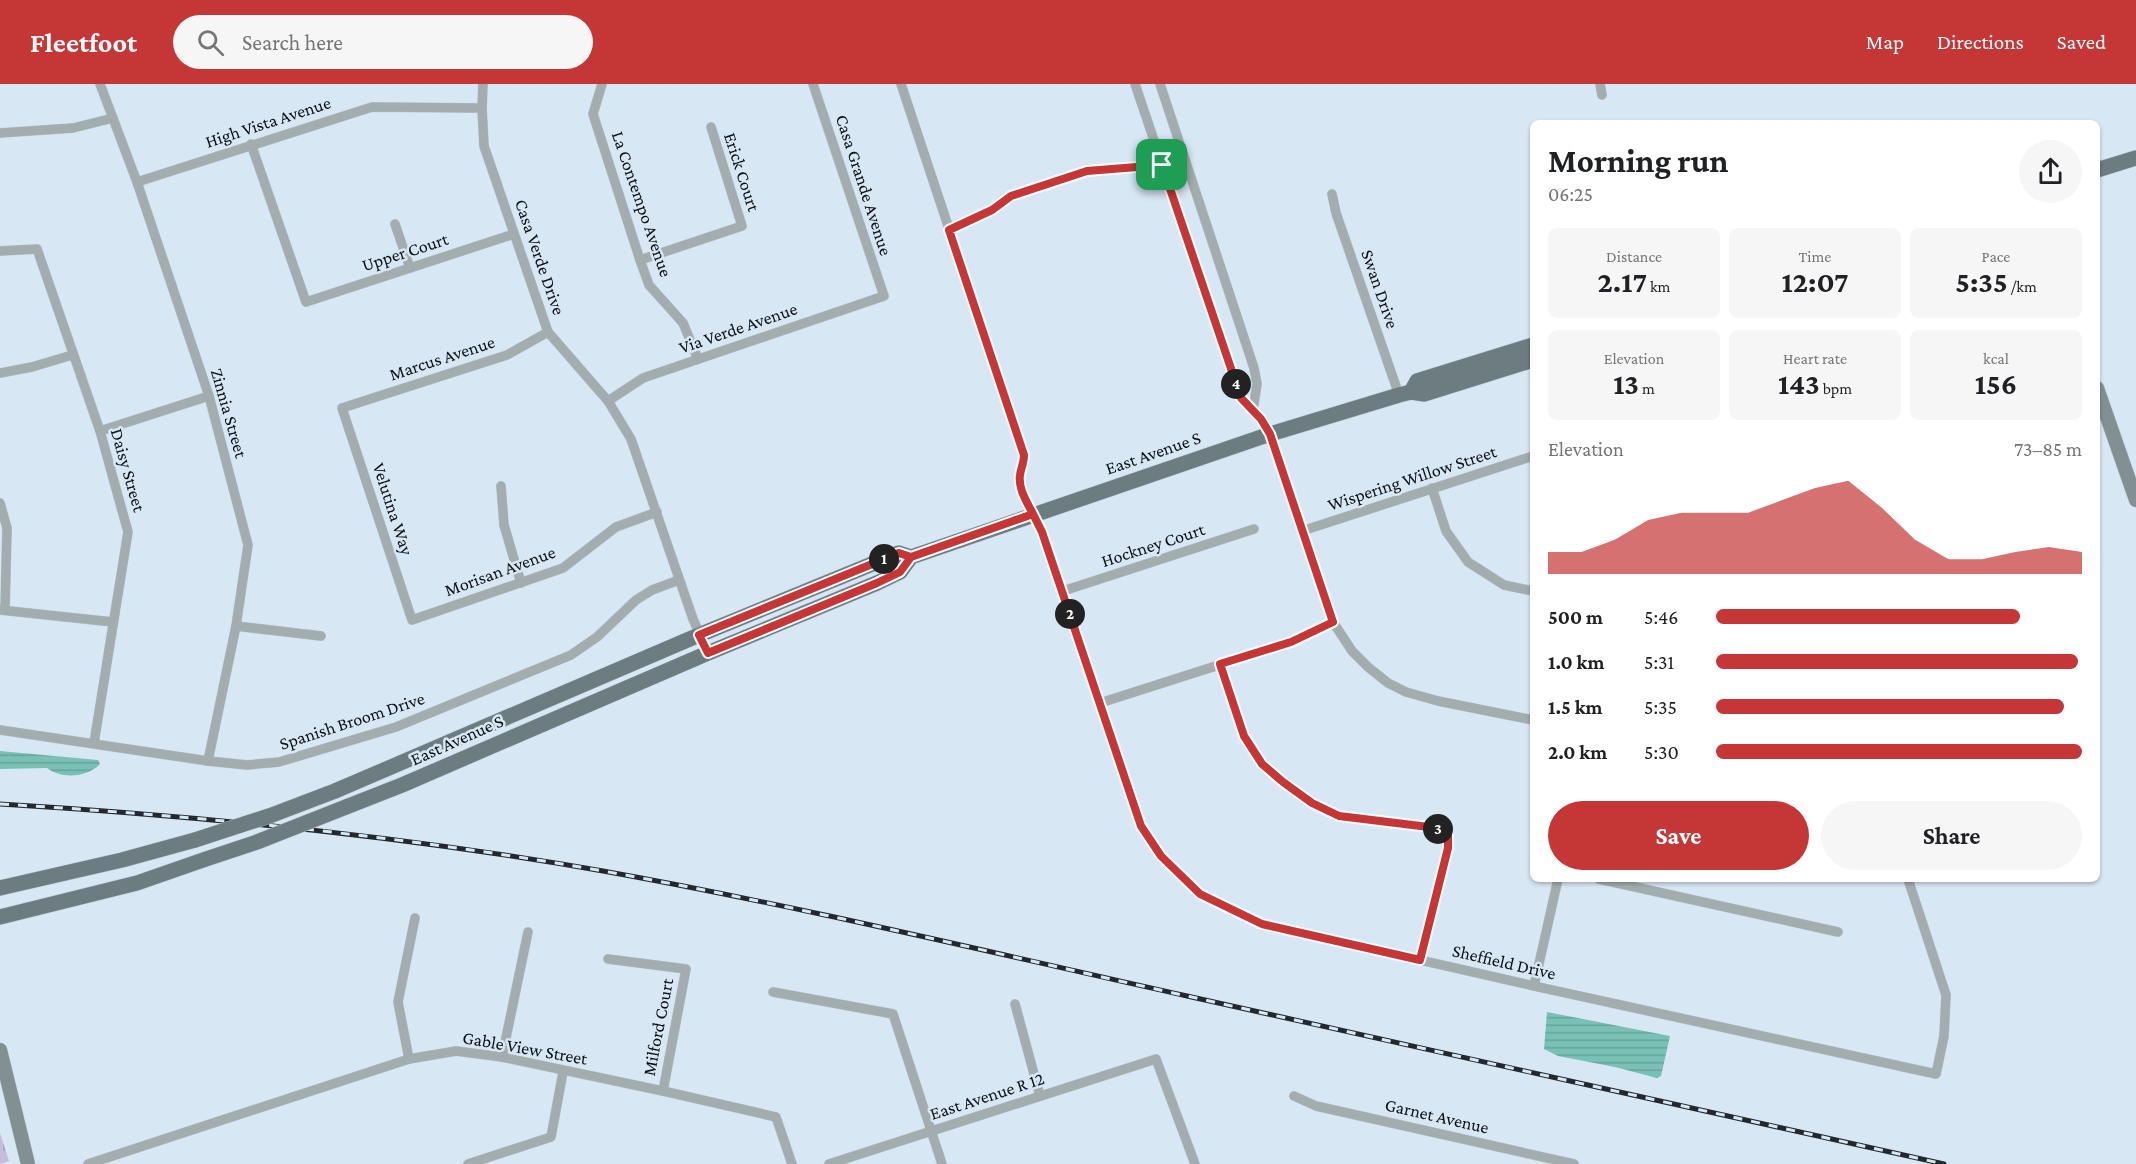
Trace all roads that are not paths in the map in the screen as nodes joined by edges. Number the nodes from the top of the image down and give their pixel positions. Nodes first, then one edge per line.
1 (100, 84) edge
2 (483, 84) edge
3 (602, 84) edge
4 (813, 84) edge
5 (901, 84) edge
6 (1135, 84) edge
7 (1160, 84) edge
8 (1600, 84) edge
9 (1602, 95) dead end
10 (482, 108) junction
11 (113, 118) junction
12 (711, 127) dead end
13 (0, 133) edge
14 (251, 144) junction
15 (2136, 158) edge
16 (1162, 165) junction
17 (2100, 169) edge
18 (137, 182) junction
19 (1332, 194) dead end
20 (395, 224) dead end
21 (949, 230) junction
22 (514, 234) junction
23 (0, 251) edge
24 (640, 260) junction
25 (410, 268) junction
26 (884, 296) joint
27 (548, 332) junction
28 (1530, 346) edge
29 (72, 355) junction
30 (698, 359) junction
31 (1530, 361) edge
32 (0, 373) edge
33 (1405, 394) junction
34 (209, 396) junction
35 (2100, 397) edge
36 (608, 401) junction
37 (342, 408) joint
38 (1253, 410) junction
39 (100, 431) junction
40 (1270, 434) junction
41 (1530, 457) edge
42 (501, 486) dead end
43 (1432, 488) junction
44 (2136, 500) edge
45 (0, 503) edge
46 (657, 512) junction
47 (1033, 514) junction
48 (1254, 529) dead end
49 (1302, 531) junction
50 (911, 557) junction
51 (680, 580) junction
52 (521, 583) junction
53 (1530, 590) edge
54 (1063, 591) junction
55 (2, 610) edge
56 (412, 620) joint
57 (113, 622) junction
58 (1333, 622) junction
59 (236, 626) junction
60 (699, 635) junction
61 (321, 636) dead end
62 (708, 653) junction
63 (1220, 664) junction
64 (1100, 703) junction
65 (1530, 719) edge
66 (0, 730) edge
67 (94, 743) junction
68 (208, 761) junction
69 (1557, 882) edge
70 (1613, 882) edge
71 (1909, 882) edge
72 (0, 888) edge
73 (0, 917) edge
74 (415, 918) dead end
75 (528, 932) dead end
76 (1838, 932) dead end
77 (608, 959) dead end
78 (1420, 960) junction
79 (1534, 986) junction
80 (773, 992) dead end
81 (1015, 1004) dead end
82 (0, 1050) edge
83 (502, 1057) junction
84 (409, 1059) junction
85 (563, 1072) junction
86 (663, 1091) junction
87 (1040, 1096) junction
88 (1294, 1096) dead end
89 (932, 1131) junction
90 (1532, 1160) edge
91 (102, 1162) edge
92 (28, 1164) edge
93 (88, 1164) edge
94 (468, 1164) edge
95 (792, 1164) edge
96 (829, 1164) edge
97 (942, 1164) edge
98 (1195, 1164) edge
99 (1574, 1164) edge

1 - 11 street, Zinnia Street
2 - 10 street, Casa Verde Drive
3 - 24 street, La Contempo Avenue
4 - 26 street, Casa Grande Avenue
5 - 21 street, Sheffield Drive
6 - 16 street
7 - 38 street
8 - 9 street
10 - 14 street, High Vista Avenue
10 - 22 street, Casa Verde Drive
11 - 13 street
11 - 18 street, Zinnia Street
12 - 24 street, Erick Court
14 - 18 street, High Vista Avenue
14 - 25 street, Upper Court
15 - 17 main road
16 - 21 street
16 - 38 street
18 - 34 street, Zinnia Street
19 - 33 street, Swan Drive
20 - 25 street
21 - 47 street, Sheffield Drive
22 - 25 street, Upper Court
22 - 27 street, Casa Verde Drive
23 - 29 street, Daisy Street
24 - 30 street, La Contempo Avenue
26 - 30 street, Via Verde Avenue
27 - 36 street, Casa Verde Drive
27 - 37 street, Marcus Avenue
28 - 33 main road, East Avenue S
29 - 32 street
29 - 39 street, Daisy Street
30 - 36 street, Via Verde Avenue
31 - 33 main road, East Avenue S
33 - 40 main road, East Avenue S
34 - 39 street
34 - 59 street, Zinnia Street
35 - 44 main road
36 - 46 street, Casa Verde Drive
37 - 56 street, Velutina Way
38 - 40 street
39 - 57 street, Daisy Street
40 - 47 main road, East Avenue S
40 - 49 street
41 - 43 street, Wispering Willow Street
42 - 52 street
43 - 49 street, Wispering Willow Street
43 - 53 street
45 - 55 street
46 - 51 street, Casa Verde Drive
46 - 52 street, Morisan Avenue
47 - 50 main road, East Avenue S
47 - 54 street, Sheffield Drive
48 - 54 street, Hockney Court
49 - 58 street
50 - 60 main road, East Avenue S
50 - 62 main road, East Avenue S
51 - 60 street, Casa Verde Drive
51 - 68 street, Spanish Broom Drive
52 - 56 street, Morisan Avenue
54 - 64 street, Sheffield Drive
55 - 57 street
57 - 67 street, Daisy Street
58 - 63 street
58 - 65 street
59 - 61 street
59 - 68 street, Zinnia Street
60 - 62 street, Casa Verde Drive
60 - 72 main road, East Avenue S, bridge
62 - 73 main road, East Avenue S, bridge
63 - 64 street
63 - 78 street
64 - 78 street, Sheffield Drive
66 - 67 street, Spanish Broom Drive
67 - 68 street, Spanish Broom Drive
69 - 79 street
70 - 76 street
71 - 79 street, Sheffield Drive
74 - 84 street
75 - 83 street
77 - 86 street, Milford Court
78 - 79 street, Sheffield Drive
80 - 89 street
81 - 87 street
82 - 92 main road
83 - 84 street, Gable View Street
83 - 85 street, Gable View Street
84 - 91 street, Gable View Street
85 - 86 street, Gable View Street
85 - 94 street
86 - 95 street, Gable View Street
87 - 89 street, East Avenue R 12
87 - 98 street, East Avenue R 12
88 - 90 street, Garnet Avenue
89 - 96 street, East Avenue R 12
89 - 97 street
90 - 99 street, Garnet Avenue
91 - 93 street, Gable View Street

